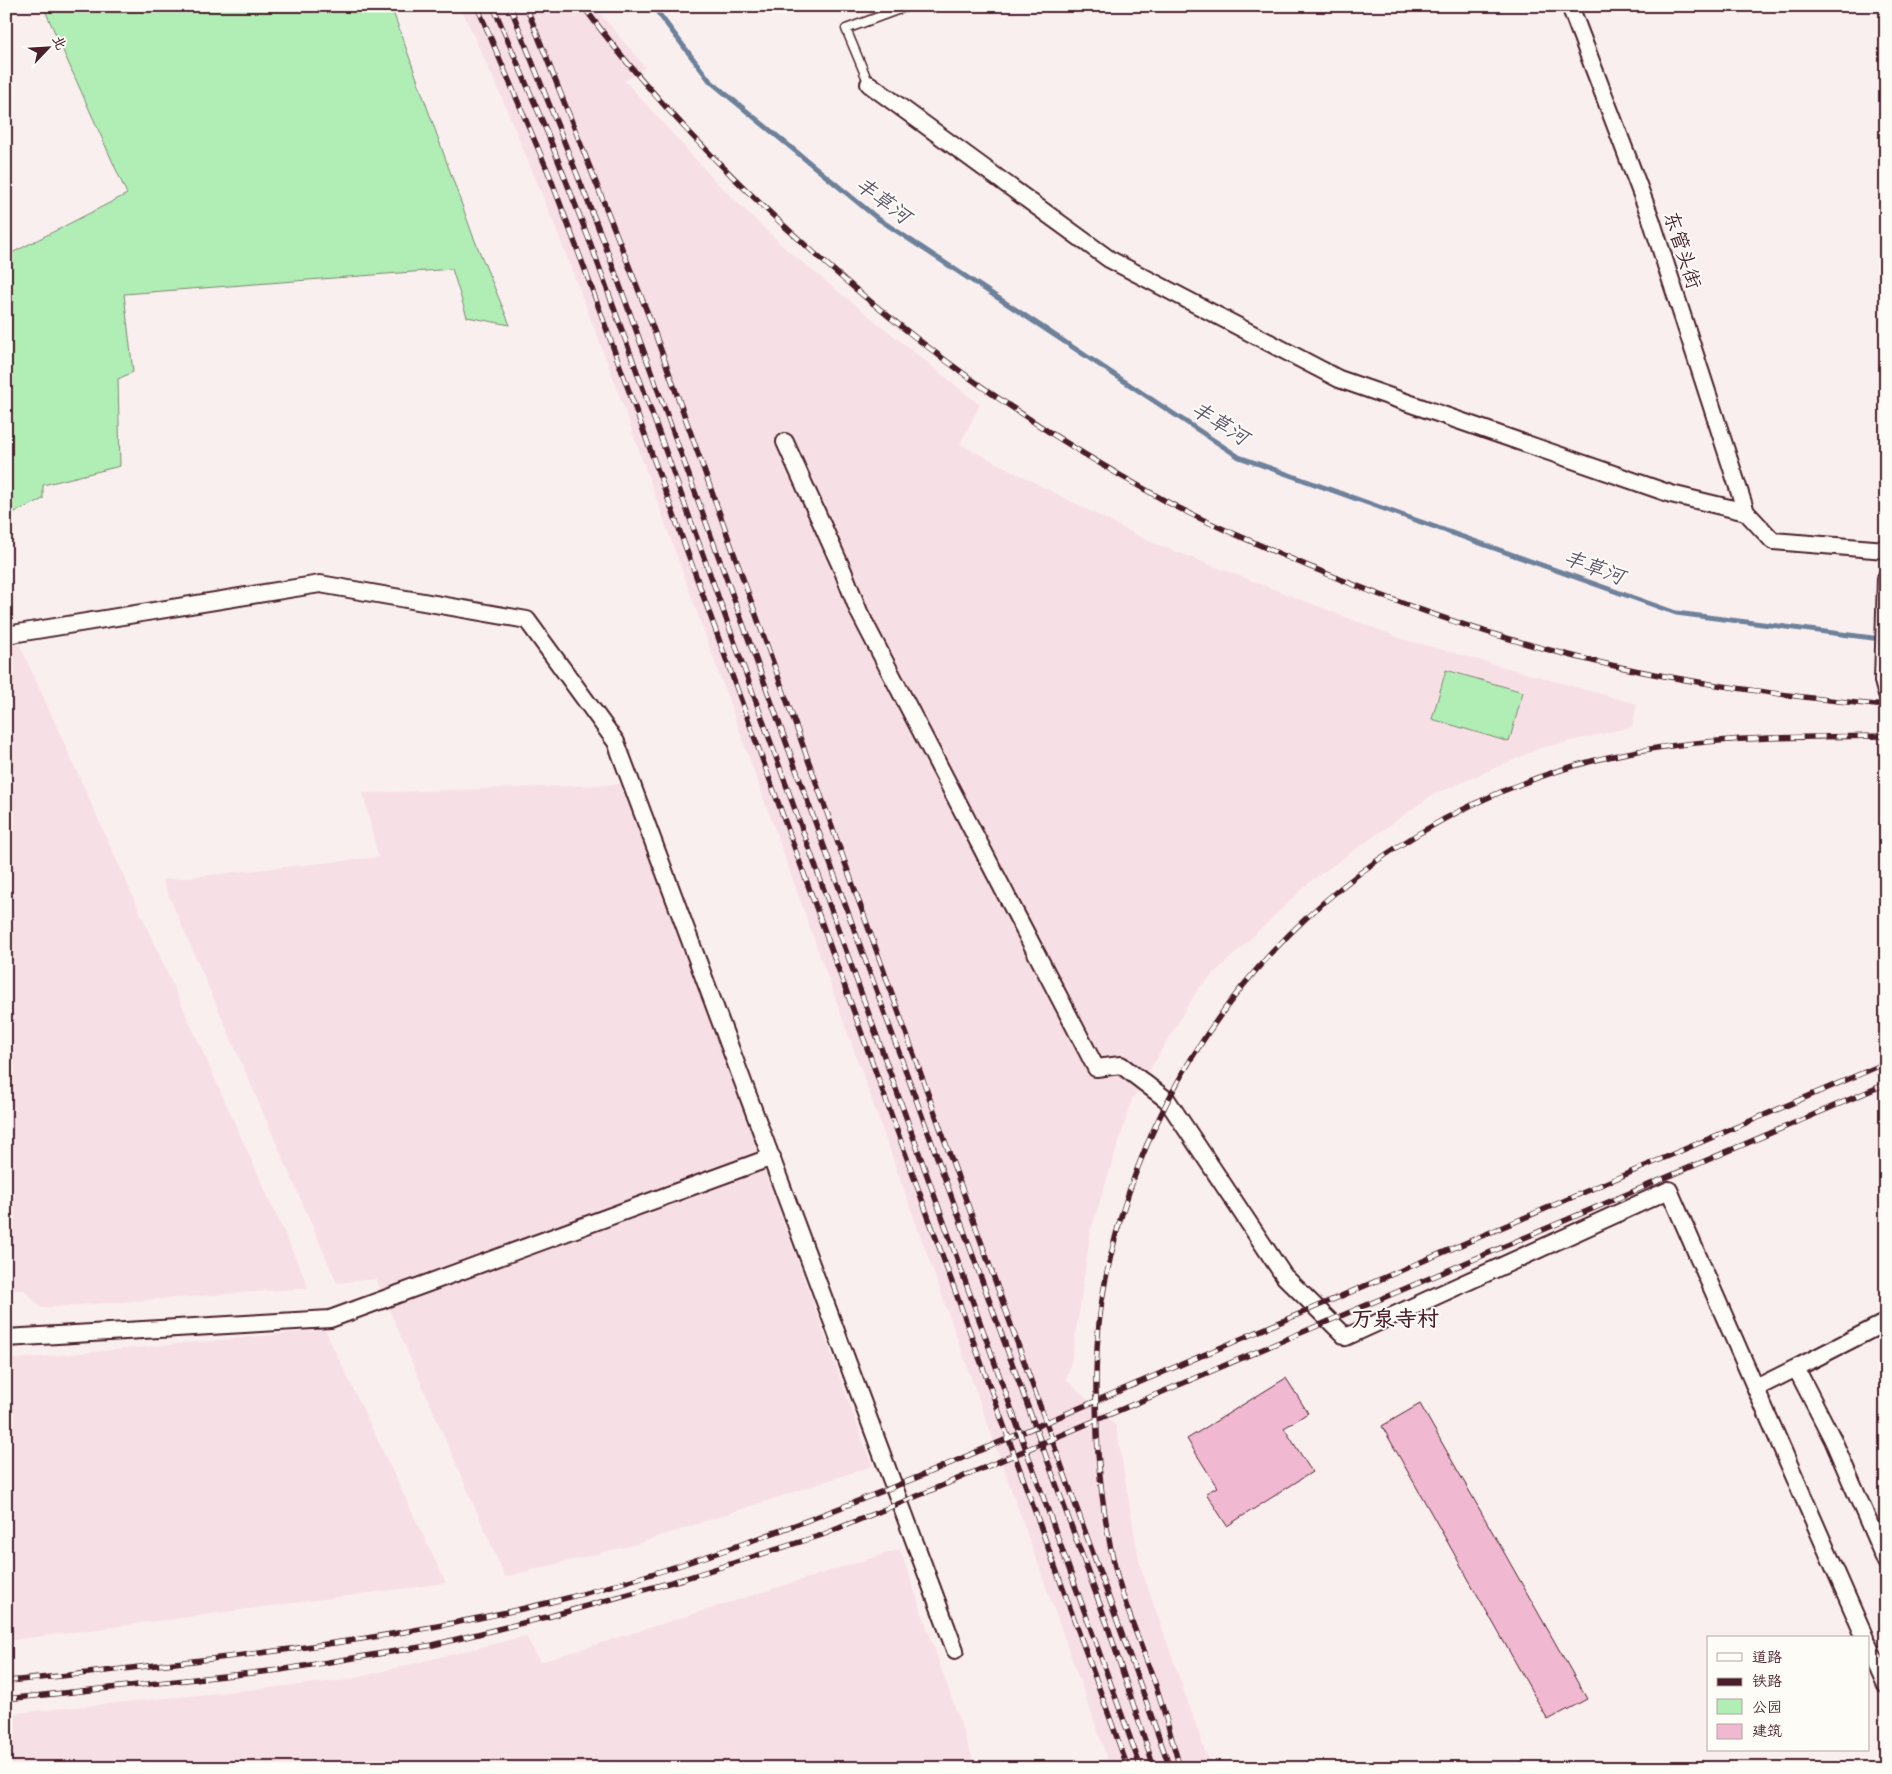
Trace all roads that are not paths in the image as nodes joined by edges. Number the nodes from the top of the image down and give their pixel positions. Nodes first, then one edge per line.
1 (908, 6) edge
2 (1570, 6) edge
3 (869, 84) joint
4 (785, 442) dead end
5 (1746, 512) junction
6 (1886, 550) edge
7 (1885, 584) edge
8 (6, 635) edge
9 (1884, 686) edge
10 (772, 1157) junction
11 (1886, 1322) edge
12 (6, 1338) edge
13 (1796, 1368) junction
14 (1756, 1388) junction
15 (1886, 1562) edge
16 (1864, 1636) edge
17 (1870, 1648) edge
18 (955, 1650) dead end
19 (1886, 1684) edge

1 - 3 lane
2 - 5 street, 东管头街
3 - 5 street
4 - 14 street
5 - 6 street
7 - 9 street
8 - 10 street
10 - 12 street
10 - 18 street
11 - 13 street
13 - 14 street
13 - 15 street
14 - 16 street
17 - 19 street

